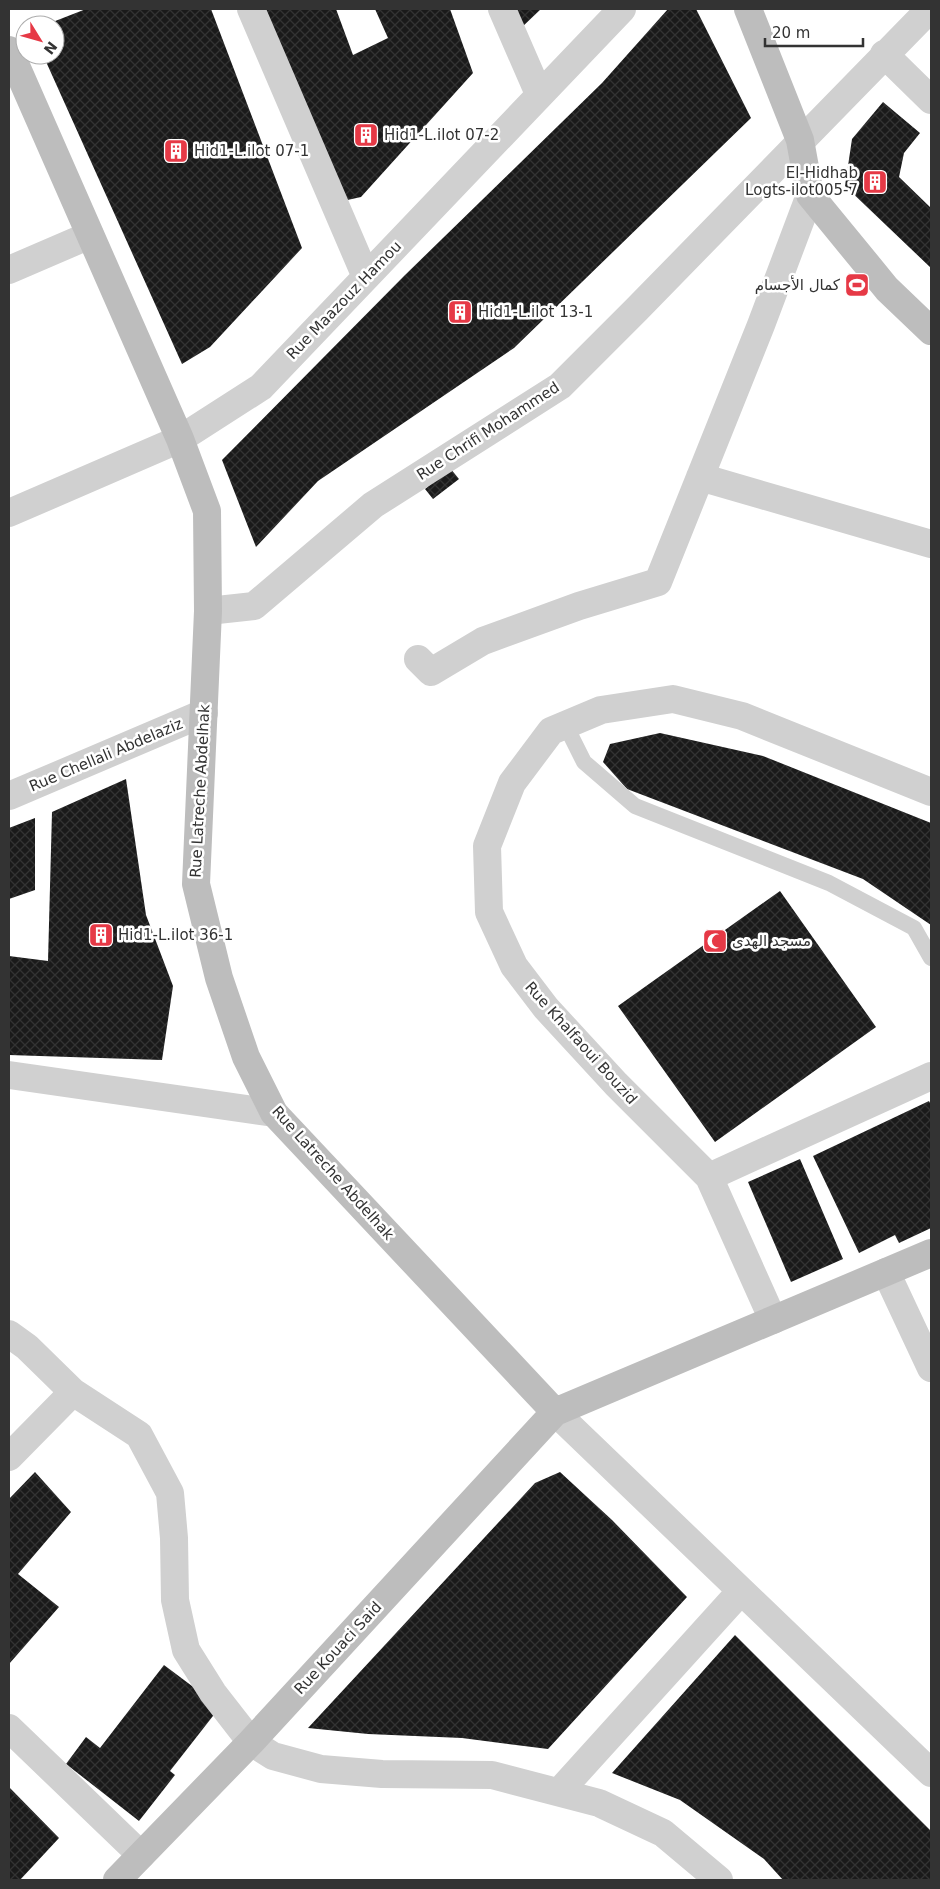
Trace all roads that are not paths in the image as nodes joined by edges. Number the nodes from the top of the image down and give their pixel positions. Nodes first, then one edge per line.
1 (251, 9) edge
2 (502, 9) edge
3 (622, 9) edge
4 (748, 9) edge
5 (930, 9) edge
6 (9, 50) edge
7 (884, 54) junction
8 (540, 94) junction
9 (931, 100) edge
10 (800, 140) junction
11 (810, 194) junction
12 (90, 235) junction
13 (9, 270) edge
14 (366, 277) junction
15 (931, 331) edge
16 (180, 439) junction
17 (700, 477) junction
18 (9, 513) edge
19 (931, 544) edge
20 (208, 611) junction
21 (418, 659) dead end
22 (204, 713) junction
23 (565, 724) junction
24 (931, 792) edge
25 (9, 796) edge
26 (931, 958) edge
27 (9, 1075) edge
28 (931, 1076) edge
29 (274, 1113) junction
30 (710, 1177) junction
31 (931, 1253) edge
32 (886, 1272) junction
33 (773, 1320) junction
34 (9, 1334) edge
35 (931, 1368) edge
36 (73, 1392) junction
37 (555, 1412) junction
38 (9, 1457) edge
39 (741, 1591) junction
40 (9, 1728) edge
41 (251, 1742) junction
42 (931, 1773) edge
43 (559, 1792) junction
44 (141, 1855) junction
45 (117, 1880) edge
46 (719, 1880) edge

1 - 14 street
2 - 8 street
3 - 8 street, Rue Maazouz Hamou
4 - 10 street
5 - 7 street, Rue Chrifi Mohammed
6 - 12 street, Rue Latreche Abdelhak
7 - 9 street
7 - 10 street, Rue Chrifi Mohammed
8 - 14 street, Rue Maazouz Hamou
10 - 11 street
10 - 20 street, Rue Chrifi Mohammed
11 - 15 street
11 - 17 street
12 - 13 street
12 - 16 street, Rue Latreche Abdelhak
14 - 16 street, Rue Maazouz Hamou
16 - 18 street, Rue Maazouz Hamou
16 - 20 street, Rue Latreche Abdelhak
17 - 19 street
17 - 21 street
20 - 22 street, Rue Latreche Abdelhak
22 - 25 street, Rue Chellali Abdelaziz
22 - 29 street, Rue Latreche Abdelhak
23 - 24 street, Rue Khalfaoui Bouzid
23 - 26 lane
23 - 30 street, Rue Khalfaoui Bouzid
27 - 29 street
28 - 30 street
29 - 37 street, Rue Latreche Abdelhak
30 - 33 street, Rue Khalfaoui Bouzid
31 - 32 street
32 - 33 street
32 - 35 street
33 - 37 street
34 - 36 street
36 - 38 street
36 - 41 street
37 - 39 street
37 - 41 street, Rue Kouaci Said
39 - 42 street
39 - 43 street
40 - 44 street
41 - 43 street
41 - 44 street, Rue Kouaci Said
43 - 46 street
44 - 45 street, Rue Kouaci Said

